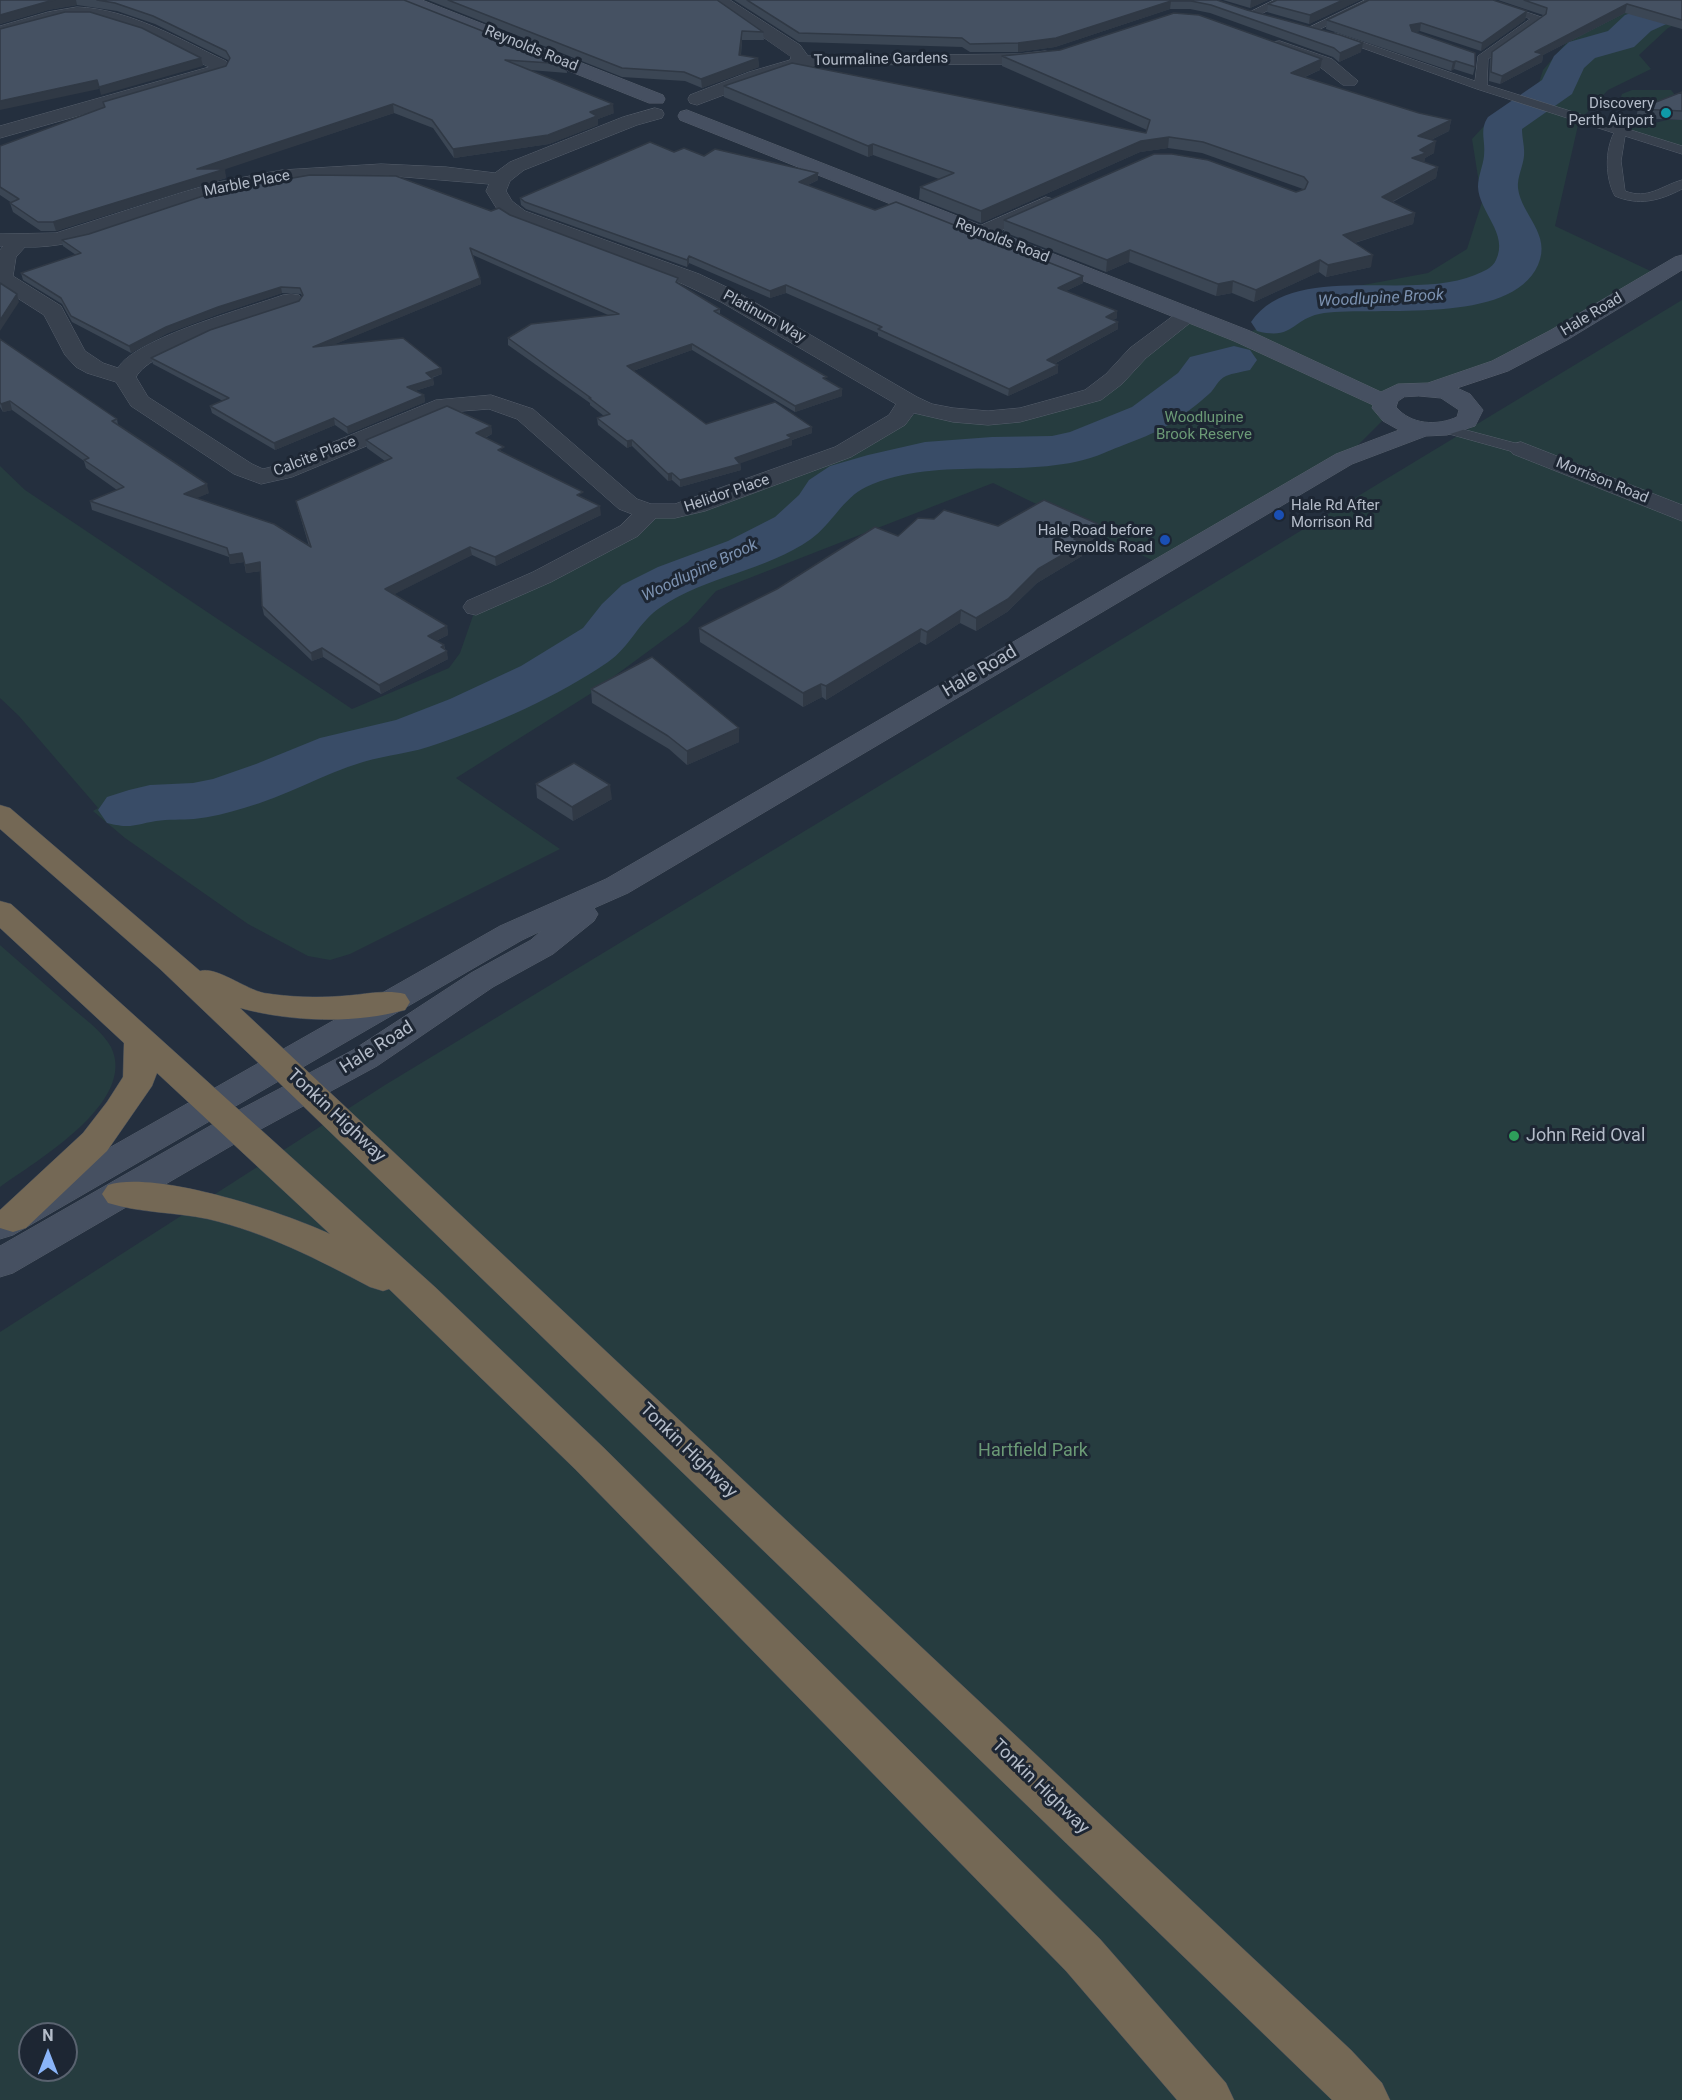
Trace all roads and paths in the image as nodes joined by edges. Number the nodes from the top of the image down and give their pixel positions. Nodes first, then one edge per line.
1 (407, 0) edge
2 (718, 0) edge
3 (1283, 0) edge
4 (1374, 0) edge
5 (1480, 0) edge
6 (1281, 22) edge
7 (0, 31) edge
8 (1268, 42) edge
9 (1059, 54) edge
10 (798, 63) junction
11 (1349, 81) dead end
12 (1481, 87) junction
13 (675, 103) junction
14 (1621, 131) junction
15 (0, 132) edge
16 (1682, 150) edge
17 (378, 151) dead end
18 (365, 170) junction
19 (500, 181) junction
20 (1682, 184) edge
21 (1619, 193) junction
22 (1065, 195) edge
23 (1627, 212) dead end
24 (982, 232) junction
25 (10, 241) edge
26 (1682, 261) edge
27 (291, 300) dead end
28 (1189, 315) junction
29 (1500, 366) junction
30 (1316, 368) junction
31 (125, 377) junction
32 (1432, 389) junction
33 (1407, 390) junction
34 (1387, 408) junction
35 (910, 410) junction
36 (1470, 410) junction
37 (1435, 429) junction
38 (1521, 449) junction
39 (1344, 459) junction
40 (649, 511) junction
41 (1682, 514) edge
42 (476, 607) dead end
43 (0, 814) edge
44 (617, 886) junction
45 (4, 915) edge
46 (171, 962) junction
47 (394, 1002) junction
48 (141, 1041) junction
49 (294, 1078) junction
50 (225, 1116) junction
51 (120, 1194) junction
52 (6, 1223) edge
53 (0, 1263) edge
54 (422, 1297) junction
55 (1209, 2100) edge
56 (1365, 2100) edge

1 - 13 main road, Reynolds Road
2 - 10 street
3 - 6 lane
4 - 12 lane
5 - 12 lane
7 - 15 street
8 - 11 street
9 - 10 street, Tourmaline Gardens
10 - 13 street, Tourmaline Gardens
12 - 14 lane
13 - 19 street
13 - 24 main road, Reynolds Road
14 - 16 lane
14 - 21 lane
17 - 18 street
18 - 19 street, Marble Place
18 - 25 street, Marble Place
19 - 35 street, Platinum Way
20 - 21 lane
21 - 23 lane
22 - 24 street
24 - 28 main road, Reynolds Road
25 - 31 street
26 - 29 main road, Hale Road
27 - 31 street
28 - 30 main road, Reynolds Road
28 - 35 street, Platinum Way
29 - 32 main road, Hale Road
29 - 36 main road, Hale Road
30 - 33 main road, Reynolds Road
30 - 34 main road, Reynolds Road
31 - 40 street, Calcite Place
32 - 33 main road
32 - 36 main road
33 - 34 main road, Hale Road
34 - 37 main road, Reynolds Road
34 - 39 main road, Hale Road
35 - 40 street, Helidor Place
36 - 37 main road, Hale Road
36 - 38 lane, Morrison Road
37 - 38 lane, Morrison Road
37 - 39 main road, Hale Road
38 - 41 street, Morrison Road
39 - 44 main road, Hale Road
40 - 42 street
43 - 46 highway, Tonkin Highway
44 - 47 main road, Hale Road
44 - 49 main road, Hale Road
45 - 48 highway
46 - 47 highway
46 - 49 highway, Tonkin Highway
47 - 49 main road, Hale Road
48 - 50 highway
48 - 52 highway
49 - 50 main road, Hale Road
49 - 56 highway, Tonkin Highway
50 - 51 main road, Hale Road
50 - 52 main road, Hale Road
50 - 54 highway
51 - 53 main road, Hale Road
51 - 54 highway
54 - 55 highway

